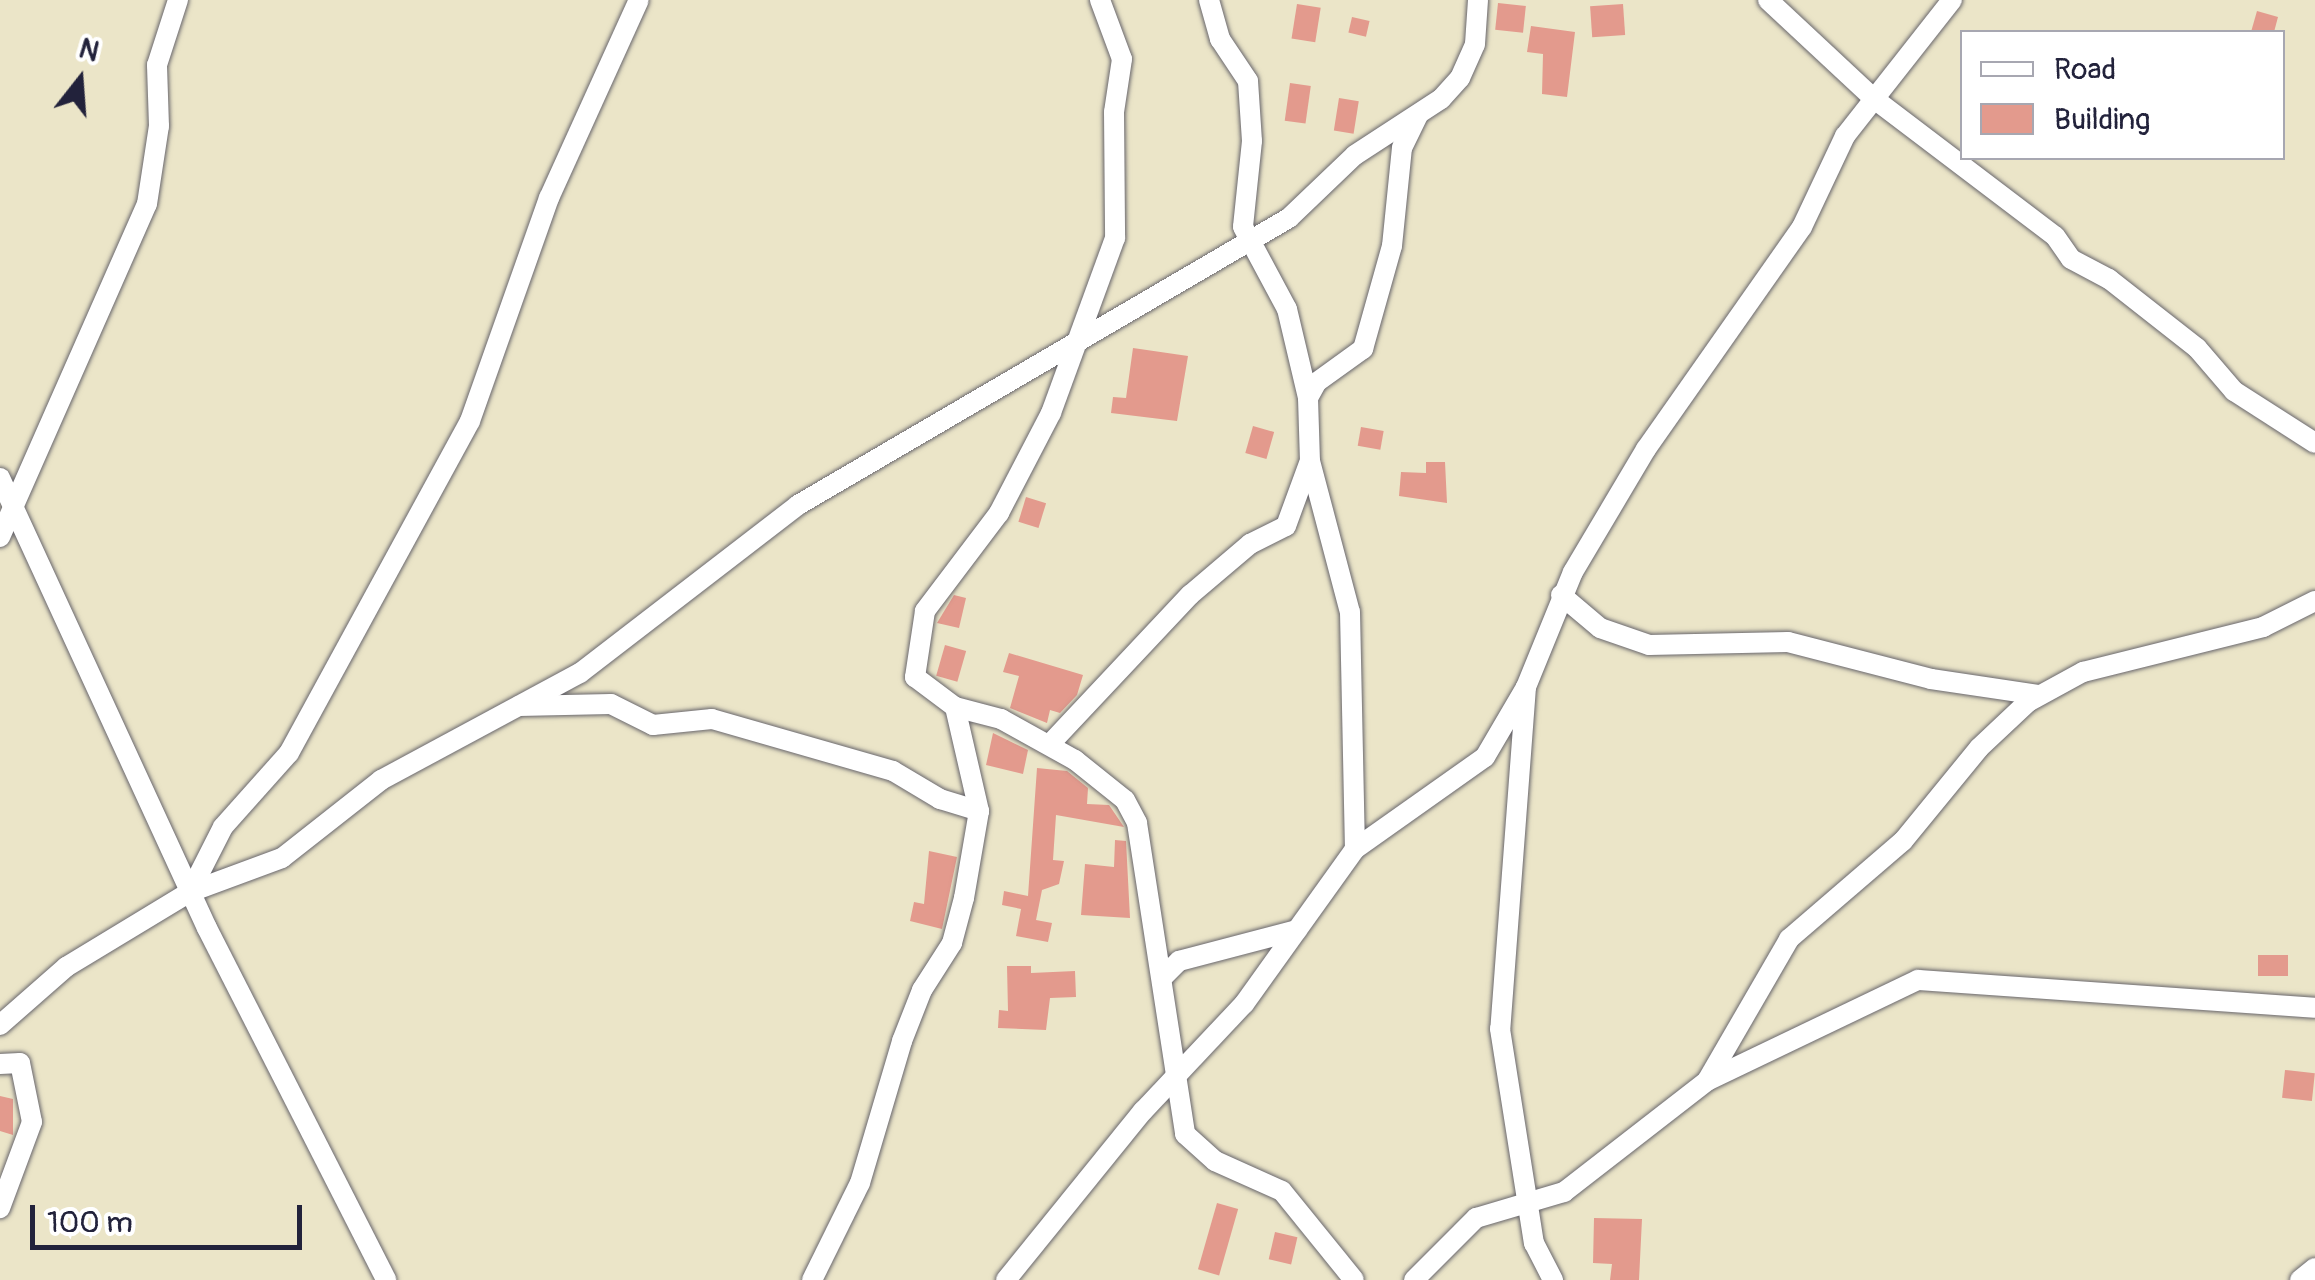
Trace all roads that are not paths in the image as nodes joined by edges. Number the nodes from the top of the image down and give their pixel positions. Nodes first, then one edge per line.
1 (178, 0) edge
2 (639, 0) edge
3 (1100, 0) edge
4 (1478, 0) edge
5 (1768, 0) edge
6 (1952, 0) edge
7 (1213, 4) edge
8 (1873, 98) junction
9 (1418, 116) junction
10 (1397, 126) junction
11 (1402, 148) junction
12 (1960, 160) edge
13 (1960, 160) edge
14 (1249, 240) junction
15 (1082, 336) junction
16 (1308, 398) junction
17 (2315, 443) edge
18 (1310, 461) junction
19 (0, 478) edge
20 (15, 512) junction
21 (0, 537) edge
22 (1562, 595) junction
23 (2315, 601) edge
24 (1526, 686) junction
25 (2038, 695) junction
26 (512, 706) junction
27 (955, 707) junction
28 (1049, 744) junction
29 (979, 811) junction
30 (1356, 849) junction
31 (190, 892) junction
32 (1297, 930) junction
33 (1157, 946) junction
34 (1179, 962) junction
35 (1162, 976) junction
36 (2315, 1008) edge
37 (0, 1025) edge
38 (0, 1064) edge
39 (1173, 1080) junction
40 (1707, 1081) junction
41 (1527, 1204) junction
42 (0, 1208) edge
43 (2315, 1268) edge
44 (386, 1280) edge
45 (812, 1280) edge
46 (1006, 1280) edge
47 (1354, 1280) edge
48 (1414, 1280) edge
49 (1552, 1280) edge
50 (2300, 1280) edge

1 - 20 street
2 - 31 street
3 - 15 street
4 - 9 street
5 - 8 street
6 - 8 street
7 - 14 street
8 - 13 street
8 - 22 street
9 - 10 street
9 - 11 street
10 - 11 street
10 - 14 street
11 - 16 street
12 - 17 street
14 - 15 street
14 - 16 street
15 - 26 street
15 - 27 street
16 - 18 street
18 - 28 street
18 - 30 street
19 - 20 street
20 - 21 street
20 - 31 street
22 - 24 street
22 - 25 street
23 - 25 street
24 - 30 street
24 - 41 street
25 - 40 street
26 - 29 street
26 - 31 street
27 - 28 street
27 - 29 street
28 - 33 street
29 - 45 street
30 - 32 street
31 - 37 street
31 - 44 street
32 - 34 street
32 - 39 street
33 - 34 street
33 - 35 street
34 - 35 street
35 - 39 street
36 - 40 street
38 - 42 street
39 - 46 street
39 - 47 street
40 - 41 street
41 - 48 street
41 - 49 street
43 - 50 street

